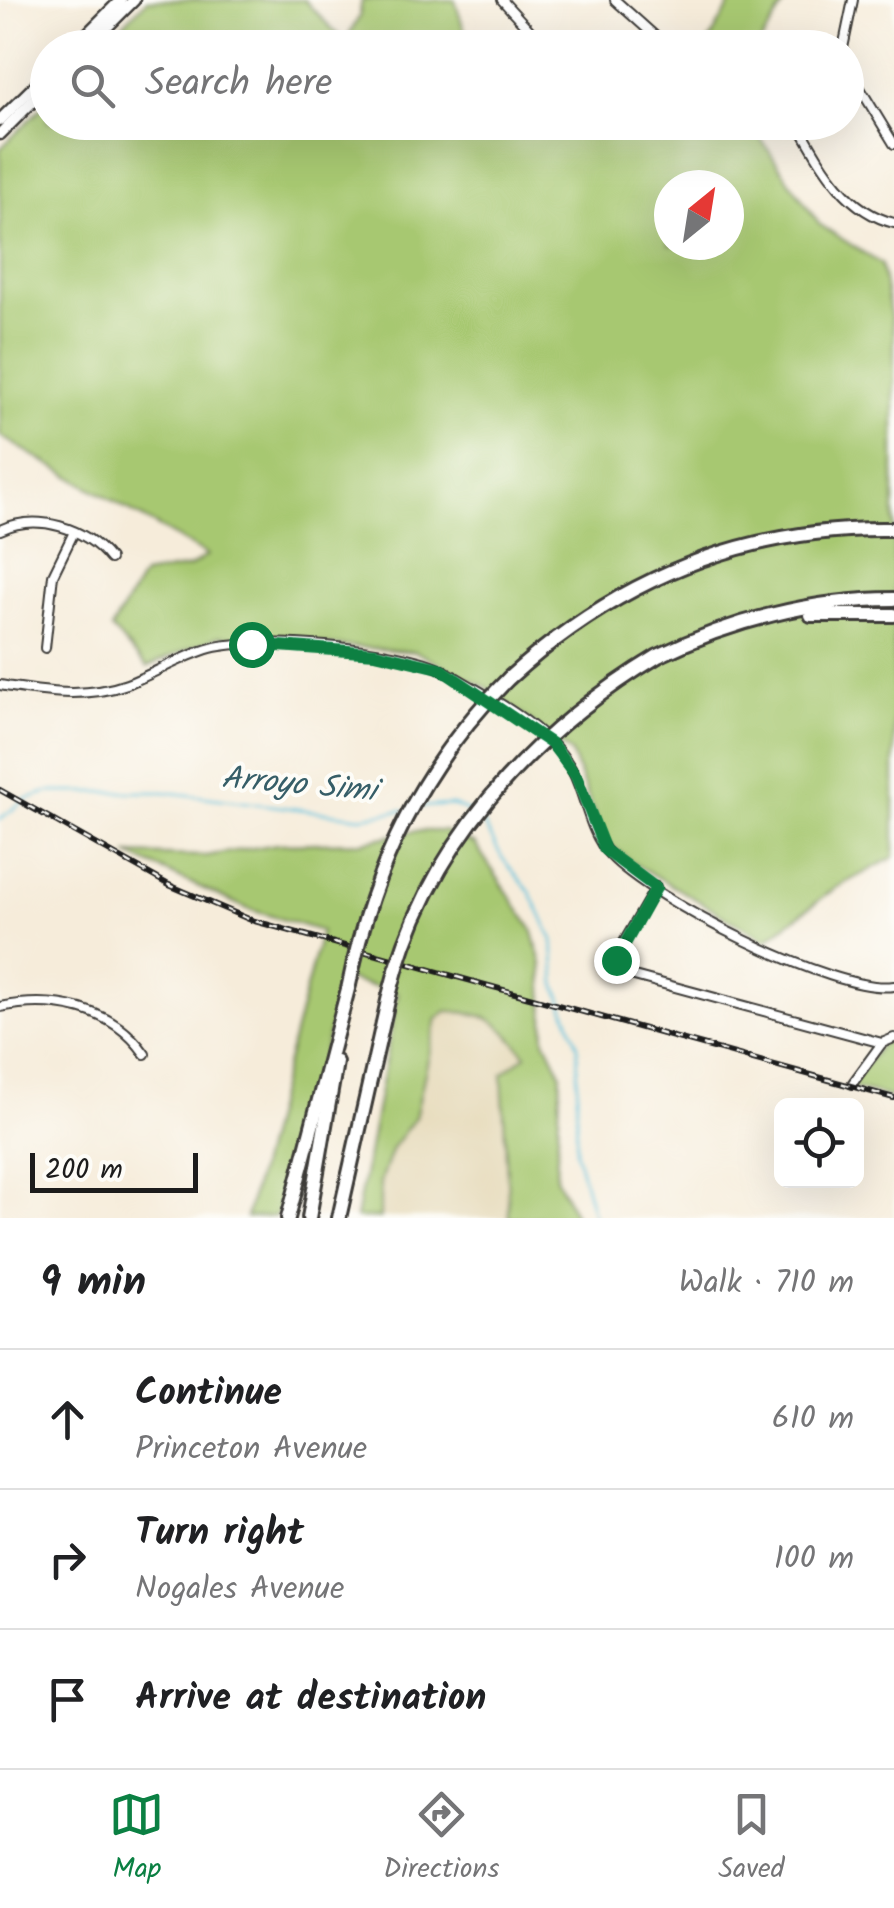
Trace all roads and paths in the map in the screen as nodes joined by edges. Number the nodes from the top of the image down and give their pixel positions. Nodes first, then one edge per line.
1 (120, 0) edge
2 (134, 0) edge
3 (502, 0) edge
4 (615, 0) edge
5 (853, 0) edge
6 (90, 30) edge
7 (104, 30) edge
8 (530, 30) edge
9 (648, 30) edge
10 (846, 30) edge
11 (30, 90) edge
12 (864, 95) edge
13 (30, 104) edge
14 (0, 120) edge
15 (0, 134) edge
16 (809, 140) edge
17 (894, 144) edge
18 (894, 224) edge
19 (894, 526) edge
20 (0, 530) edge
21 (74, 532) junction
22 (110, 559) dead end
23 (894, 599) edge
24 (894, 614) edge
25 (758, 620) junction
26 (45, 648) dead end
27 (0, 685) edge
28 (656, 888) junction
29 (348, 986) junction
30 (894, 986) edge
31 (0, 1007) edge
32 (894, 1038) edge
33 (882, 1042) junction
34 (145, 1054) dead end
35 (852, 1084) dead end
36 (288, 1218) edge
37 (309, 1218) edge
38 (342, 1218) edge

1 - 6 main road
2 - 7 main road
3 - 8 street
4 - 9 street
5 - 10 street
11 - 14 main road
12 - 17 street
13 - 15 main road
16 - 18 street
19 - 29 highway, bridge
20 - 21 street
21 - 22 street
21 - 26 street
23 - 25 highway
24 - 25 highway
25 - 38 highway, bridge
27 - 28 street
28 - 30 street
28 - 33 street
29 - 36 highway
29 - 37 highway
31 - 34 street
32 - 33 street
33 - 35 street

